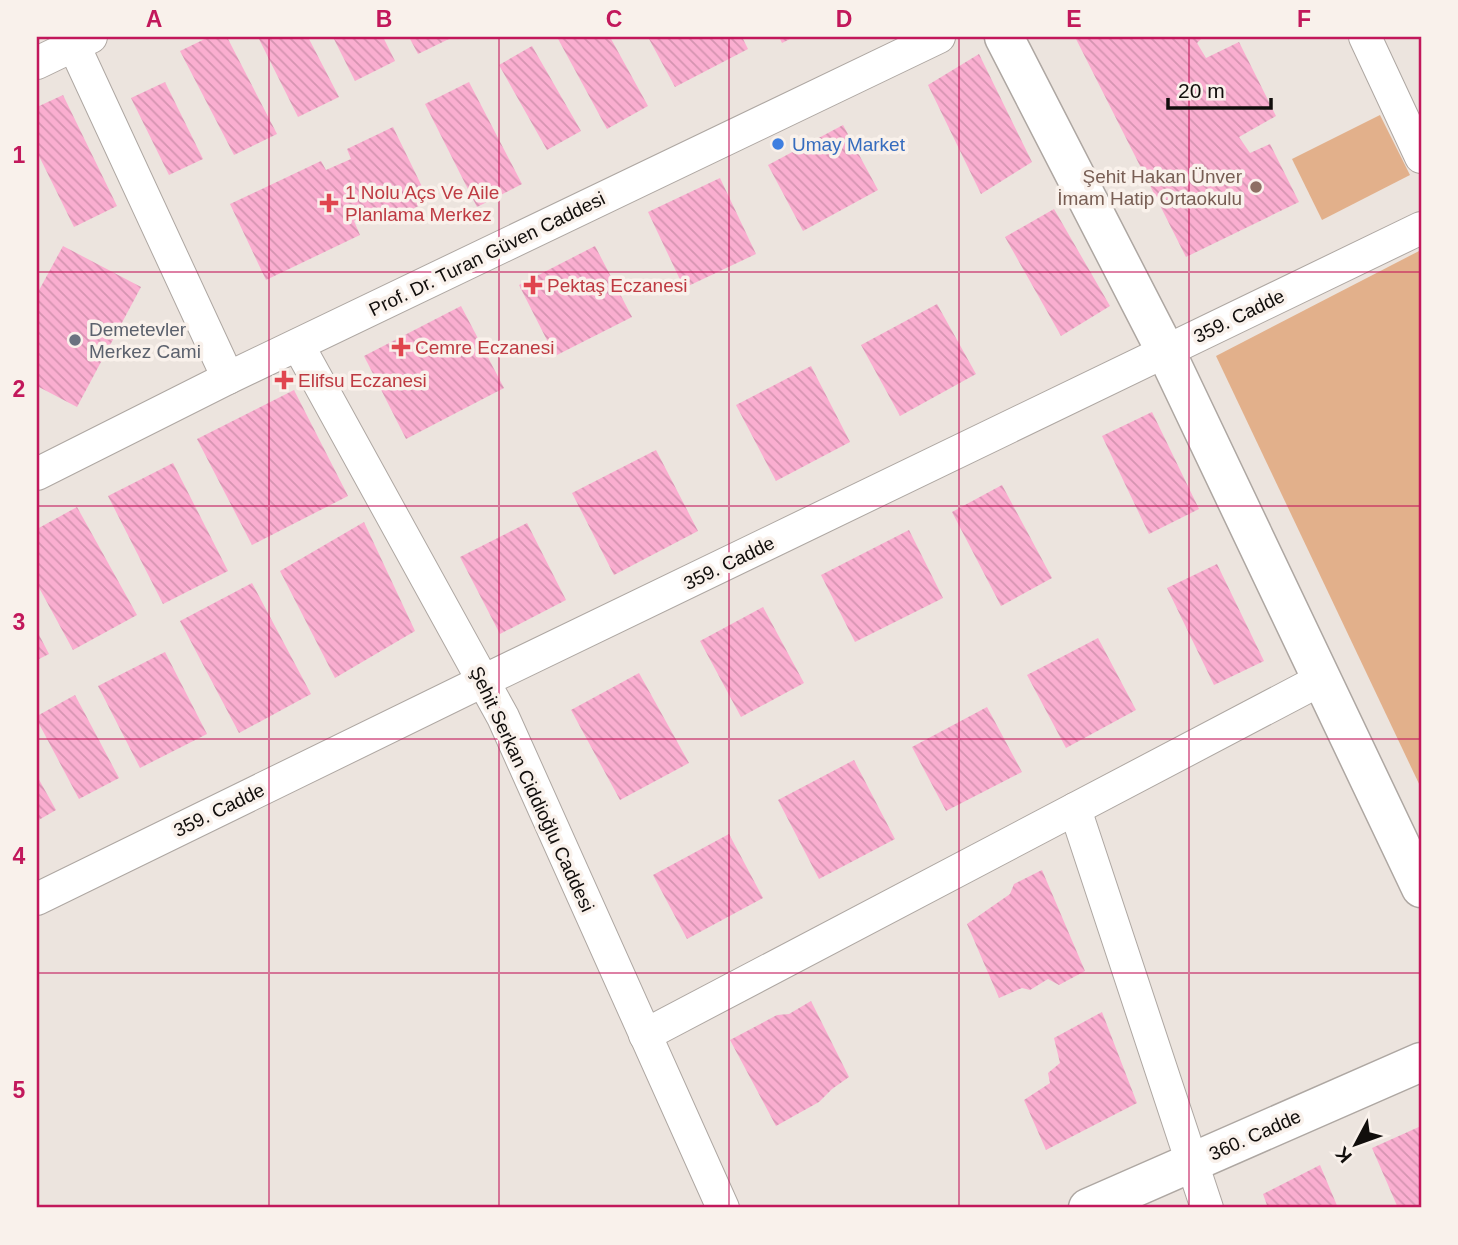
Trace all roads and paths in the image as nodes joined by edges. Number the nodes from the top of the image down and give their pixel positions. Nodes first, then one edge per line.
1 (939, 37) edge
2 (1004, 37) edge
3 (1365, 37) edge
4 (79, 39) edge
5 (37, 63) edge
6 (1421, 157) edge
7 (1421, 228) edge
8 (298, 345) junction
9 (1166, 352) junction
10 (228, 378) junction
11 (37, 474) edge
12 (1322, 679) junction
13 (483, 681) junction
14 (1075, 809) junction
15 (1421, 888) edge
16 (37, 899) edge
17 (645, 1035) junction
18 (1421, 1062) edge
19 (1191, 1163) junction
20 (723, 1208) edge
21 (1088, 1208) edge
22 (1207, 1208) edge

1 - 8 street, Prof. Dr. Turan Güven Caddesi
2 - 9 street
3 - 6 street
4 - 5 street
4 - 10 street
7 - 9 street, 359. Cadde
8 - 10 street, Prof. Dr. Turan Güven Caddesi
8 - 13 street, Şehit Serkan Ciddioğlu Caddesi
9 - 12 street
9 - 13 street, 359. Cadde
10 - 11 street, Prof. Dr. Turan Güven Caddesi
12 - 14 street
12 - 15 street
13 - 16 street, 359. Cadde
13 - 17 street, Şehit Serkan Ciddioğlu Caddesi
14 - 17 street
14 - 19 street
17 - 20 street, Şehit Serkan Ciddioğlu Caddesi
18 - 19 street, 360. Cadde
19 - 21 street, 360. Cadde
19 - 22 street

